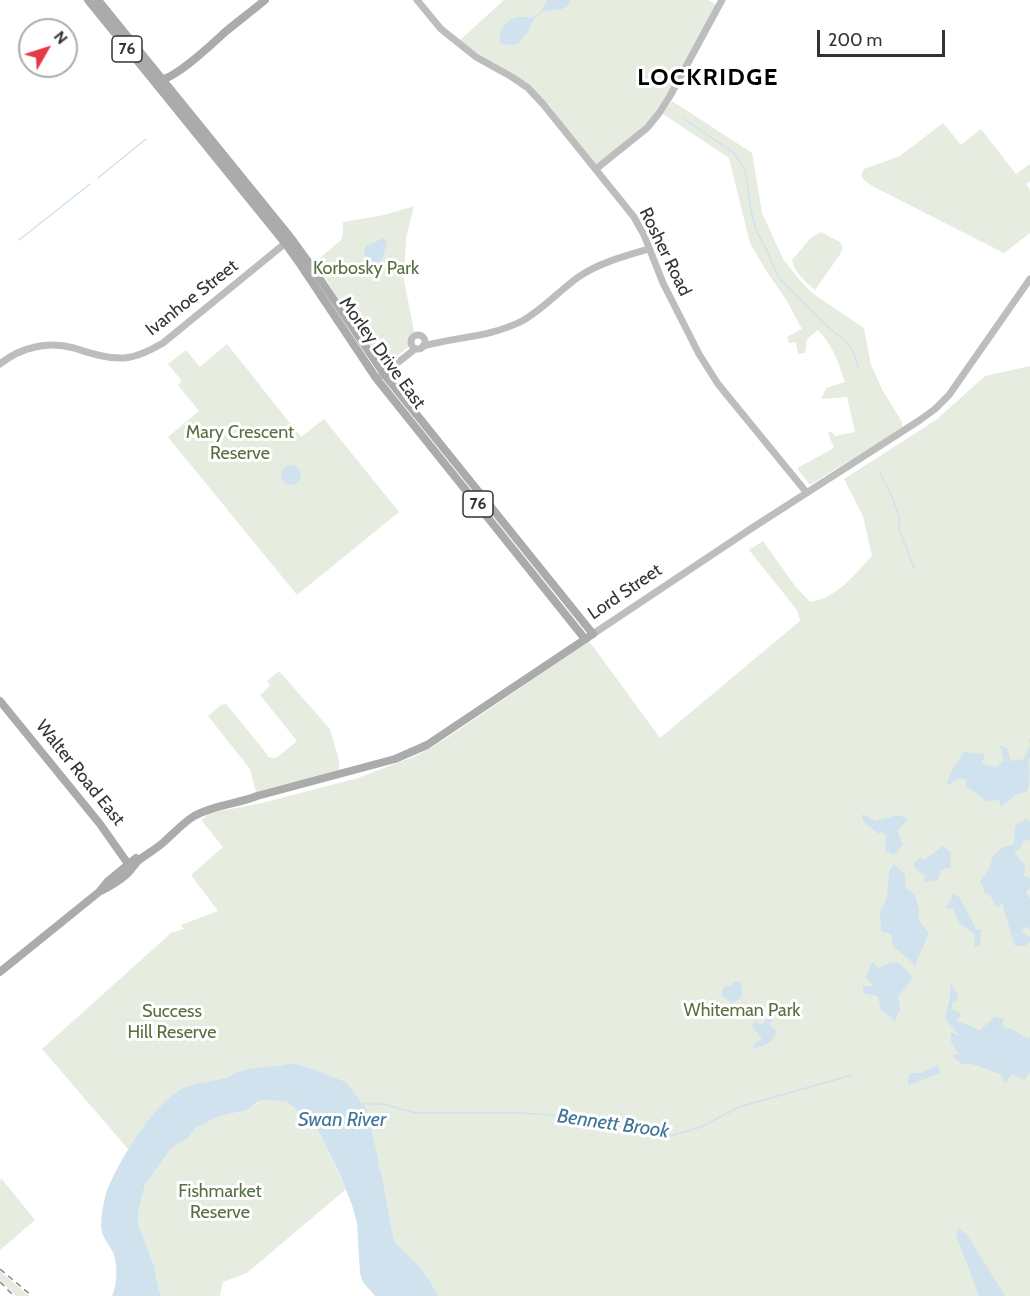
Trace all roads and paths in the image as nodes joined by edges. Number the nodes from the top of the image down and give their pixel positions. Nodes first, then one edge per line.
1 (88, 0) edge
2 (98, 0) edge
3 (265, 0) edge
4 (417, 0) edge
5 (722, 0) edge
6 (148, 75) junction
7 (163, 80) junction
8 (167, 98) junction
9 (596, 169) junction
10 (288, 241) junction
11 (649, 249) junction
12 (1030, 279) edge
13 (424, 342) junction
14 (414, 347) junction
15 (0, 364) edge
16 (380, 374) junction
17 (807, 493) junction
18 (589, 636) junction
19 (0, 700) edge
20 (130, 866) junction
21 (0, 972) edge

1 - 6 main road, Morley Drive East / 76
2 - 7 main road, Morley Drive East / 76
3 - 7 main road
4 - 9 street, Rosher Road
5 - 9 street
6 - 7 main road
6 - 8 main road, Morley Drive East / 76
7 - 8 main road
7 - 10 main road, Morley Drive East / 76
8 - 10 main road, Morley Drive East / 76
9 - 11 street, Rosher Road
10 - 15 street, Ivanhoe Street
10 - 16 main road, Morley Drive East / 76
11 - 13 street
11 - 17 street, Rosher Road
12 - 17 street, Lord Street
13 - 14 street
13 - 14 street
14 - 16 street
16 - 18 main road, Morley Drive East / 76
17 - 18 street, Lord Street
18 - 20 main road, Lord Street
19 - 20 main road, Walter Road East
20 - 21 main road, Lord Street

